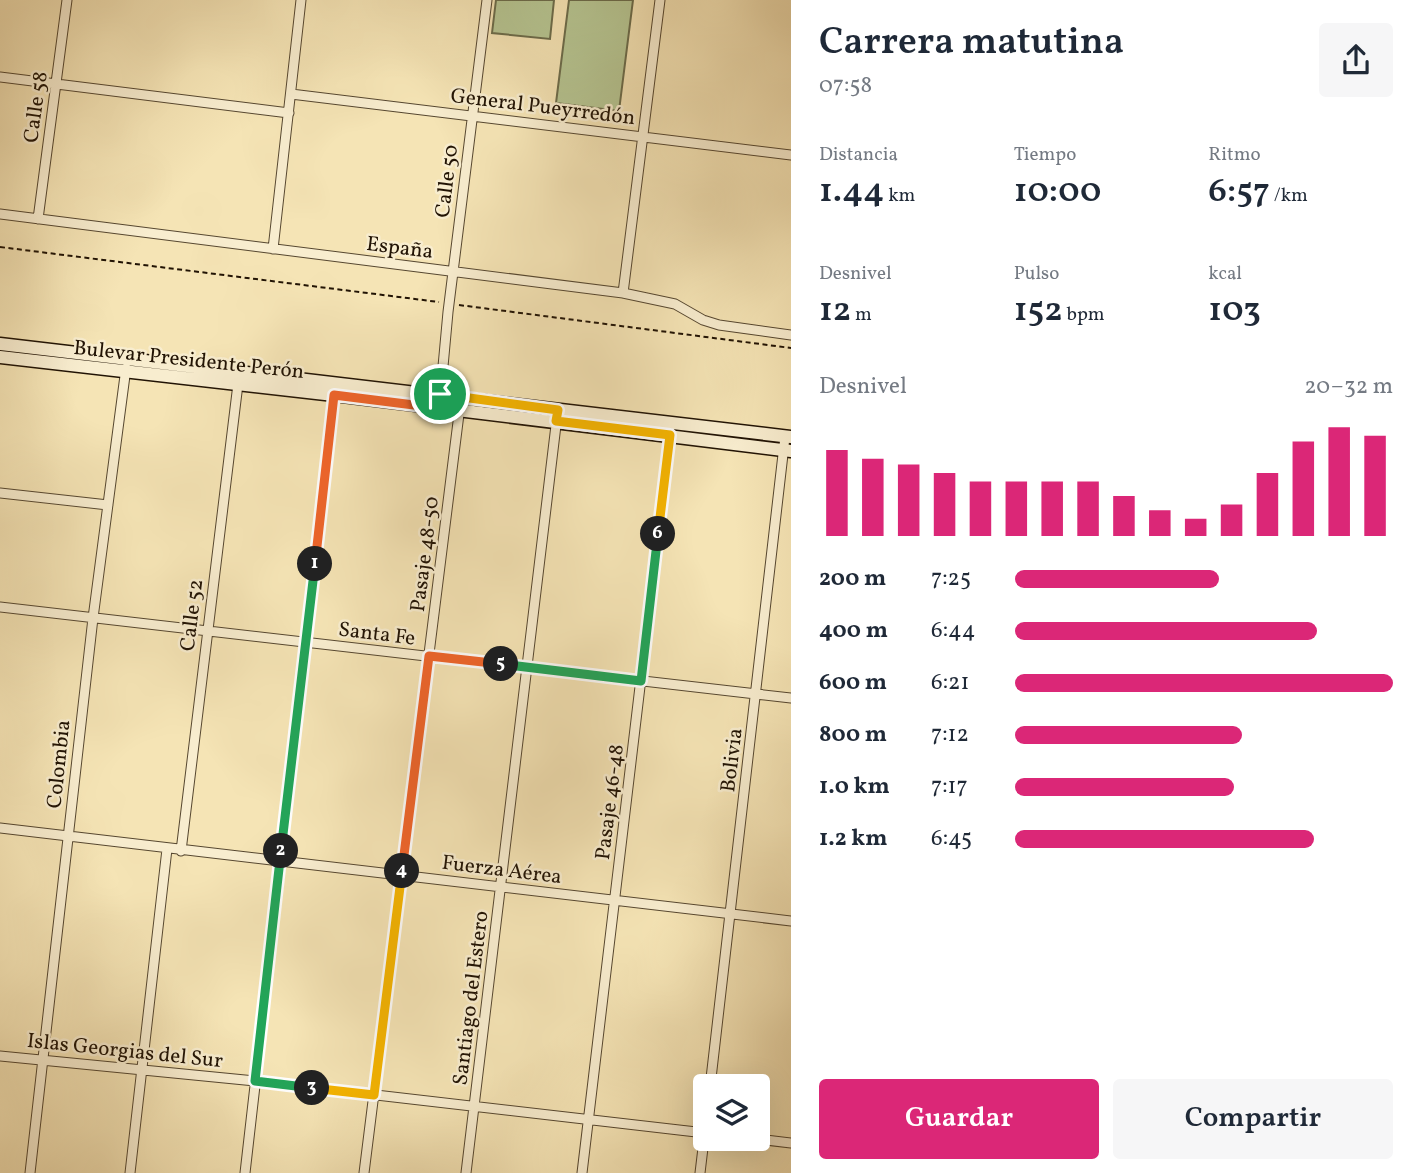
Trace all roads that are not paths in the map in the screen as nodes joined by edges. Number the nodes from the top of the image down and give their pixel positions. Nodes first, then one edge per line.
1 (68, 0) edge
2 (301, 0) edge
3 (486, 0) edge
4 (660, 0) edge
5 (0, 77) edge
6 (56, 84) junction
7 (291, 94) junction
8 (289, 113) junction
9 (472, 114) junction
10 (643, 136) junction
11 (791, 155) edge
12 (0, 214) edge
13 (38, 219) junction
14 (273, 249) junction
15 (453, 271) junction
16 (623, 293) junction
17 (791, 335) edge
18 (0, 344) edge
19 (0, 357) edge
20 (126, 365) junction
21 (238, 384) junction
22 (334, 395) junction
23 (439, 401) junction
24 (461, 403) junction
25 (557, 415) junction
26 (670, 435) junction
27 (788, 444) edge
28 (0, 493) edge
29 (107, 505) junction
30 (0, 607) edge
31 (93, 618) junction
32 (207, 632) junction
33 (306, 642) junction
34 (429, 656) junction
35 (526, 667) junction
36 (641, 681) junction
37 (757, 694) junction
38 (791, 698) edge
39 (0, 828) edge
40 (68, 836) junction
41 (167, 849) junction
42 (181, 851) junction
43 (280, 862) junction
44 (402, 874) junction
45 (501, 886) junction
46 (615, 900) junction
47 (730, 913) junction
48 (791, 921) edge
49 (0, 1056) edge
50 (43, 1060) junction
51 (141, 1070) junction
52 (711, 1074) edge
53 (255, 1081) junction
54 (374, 1095) junction
55 (474, 1106) junction
56 (588, 1120) junction
57 (693, 1132) edge
58 (770, 1141) edge
59 (791, 1143) edge
60 (703, 1151) edge
61 (30, 1173) edge
62 (130, 1173) edge
63 (245, 1173) edge
64 (364, 1173) edge
65 (466, 1173) edge
66 (582, 1173) edge
67 (700, 1173) edge

1 - 6 street, Calle 58
2 - 7 street
3 - 9 street, Calle 50
4 - 10 street
5 - 6 street
6 - 8 street
6 - 13 street, Calle 58
7 - 8 street
7 - 9 street, General Pueyrredón
8 - 14 street
9 - 10 street, General Pueyrredón
9 - 15 street, Calle 50
10 - 11 street, General Pueyrredón
10 - 16 street
12 - 13 street, España
13 - 14 street, España
14 - 15 street, España
15 - 16 street, España
15 - 23 street, Calle 50
16 - 17 street, España
18 - 20 main road, Bulevar Presidente Perón
19 - 20 main road, Bulevar Presidente Perón
20 - 21 main road, Bulevar Presidente Perón
20 - 23 main road, Bulevar Presidente Perón
20 - 29 street, Colombia
21 - 22 main road, Bulevar Presidente Perón
21 - 32 street, Calle 52
22 - 23 main road, Bulevar Presidente Perón
22 - 33 street
23 - 24 main road, Bulevar Presidente Perón
24 - 25 main road, Bulevar Presidente Perón
24 - 34 street, Pasaje 48-50
25 - 26 main road, Bulevar Presidente Perón
25 - 27 main road, Bulevar Presidente Perón
25 - 35 street, Santiago del Estero
26 - 27 main road, Bulevar Presidente Perón
26 - 36 street, Pasaje 46-48
27 - 37 street, Bolivia
28 - 29 street
29 - 31 street, Colombia
30 - 31 street, Santa Fe
31 - 32 street, Santa Fe
31 - 40 street, Colombia
32 - 33 street, Santa Fe
32 - 42 street, Calle 52
33 - 34 street, Santa Fe
33 - 43 street
34 - 35 street, Santa Fe
34 - 44 street, Pasaje 48-50
35 - 36 street, Santa Fe
35 - 45 street, Santiago del Estero
36 - 37 street, Santa Fe
36 - 46 street, Pasaje 46-48
37 - 38 street, Santa Fe
37 - 47 street, Bolivia
39 - 40 street, Fuerza Aérea
40 - 41 street, Fuerza Aérea
40 - 50 street, Colombia
41 - 42 street, Fuerza Aérea
41 - 51 street
42 - 43 street, Fuerza Aérea
43 - 44 street, Fuerza Aérea
43 - 53 street
44 - 45 street, Fuerza Aérea
44 - 54 street, Pasaje 48-50
45 - 46 street, Fuerza Aérea
45 - 55 street, Santiago del Estero
46 - 47 street, Fuerza Aérea
46 - 56 street, Pasaje 46-48
47 - 48 street, Fuerza Aérea
47 - 52 street, Bolivia
49 - 50 street, Islas Georgias del Sur
50 - 51 street, Islas Georgias del Sur
50 - 61 street, Colombia
51 - 53 street, Islas Georgias del Sur
51 - 62 street
53 - 54 street, Islas Georgias del Sur
53 - 63 street
54 - 55 street, Islas Georgias del Sur
54 - 64 street, Pasaje 48-50
55 - 56 street, Islas Georgias del Sur
55 - 65 street, Santiago del Estero
56 - 57 street, Islas Georgias del Sur
56 - 66 street, Pasaje 46-48
58 - 59 street
60 - 67 street

